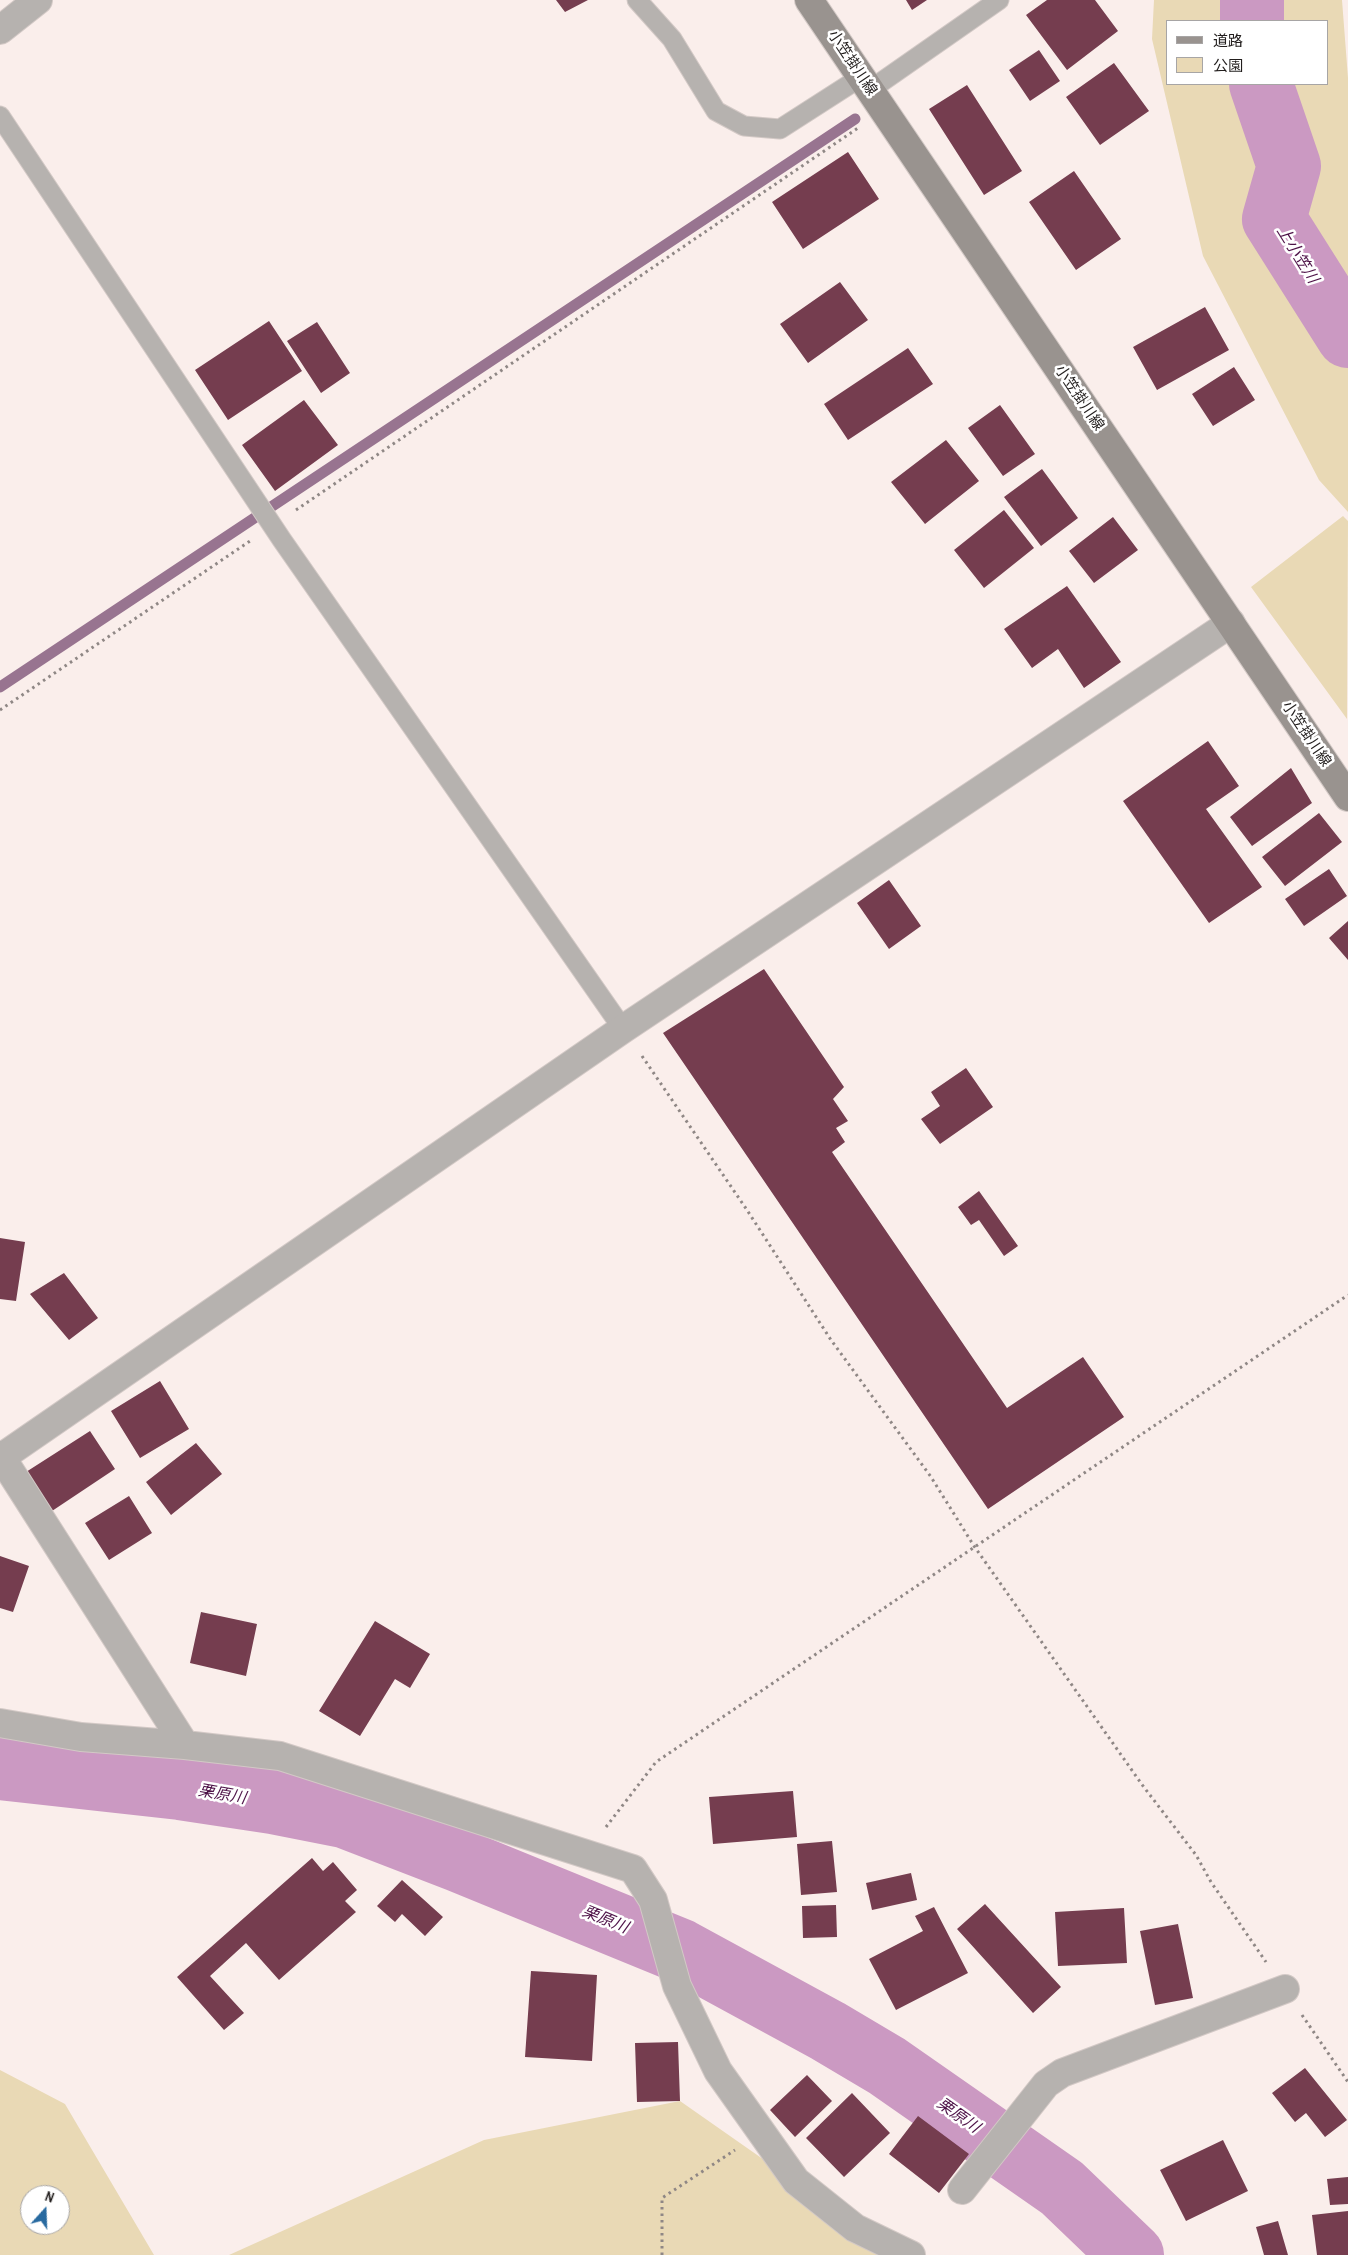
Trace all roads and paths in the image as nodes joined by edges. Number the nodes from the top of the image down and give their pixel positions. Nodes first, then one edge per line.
1 (38, 0) edge
2 (637, 0) edge
3 (809, 0) edge
4 (999, 0) edge
5 (0, 30) edge
6 (872, 92) junction
7 (0, 116) edge
8 (271, 524) junction
9 (1231, 623) junction
10 (0, 710) edge
11 (1348, 797) edge
12 (623, 1029) junction
13 (1348, 1295) edge
14 (1, 1456) edge
15 (974, 1546) junction
16 (0, 1723) edge
17 (185, 1745) junction
18 (584, 1855) junction
19 (1285, 1989) junction
20 (1348, 2082) edge
21 (742, 2145) dead end
22 (962, 2190) dead end
23 (662, 2255) edge
24 (911, 2255) edge

1 - 5 street
2 - 6 lane
3 - 6 main road, 小笠掛川線
4 - 6 lane
6 - 8 path
6 - 9 main road, 小笠掛川線
7 - 8 lane
8 - 10 path
8 - 12 lane
9 - 11 main road, 小笠掛川線
9 - 12 street
12 - 14 street
12 - 15 path
13 - 15 path
14 - 17 street
15 - 18 path
15 - 19 path
16 - 17 street
17 - 18 street
18 - 24 street
19 - 20 path
19 - 22 street
21 - 23 path

